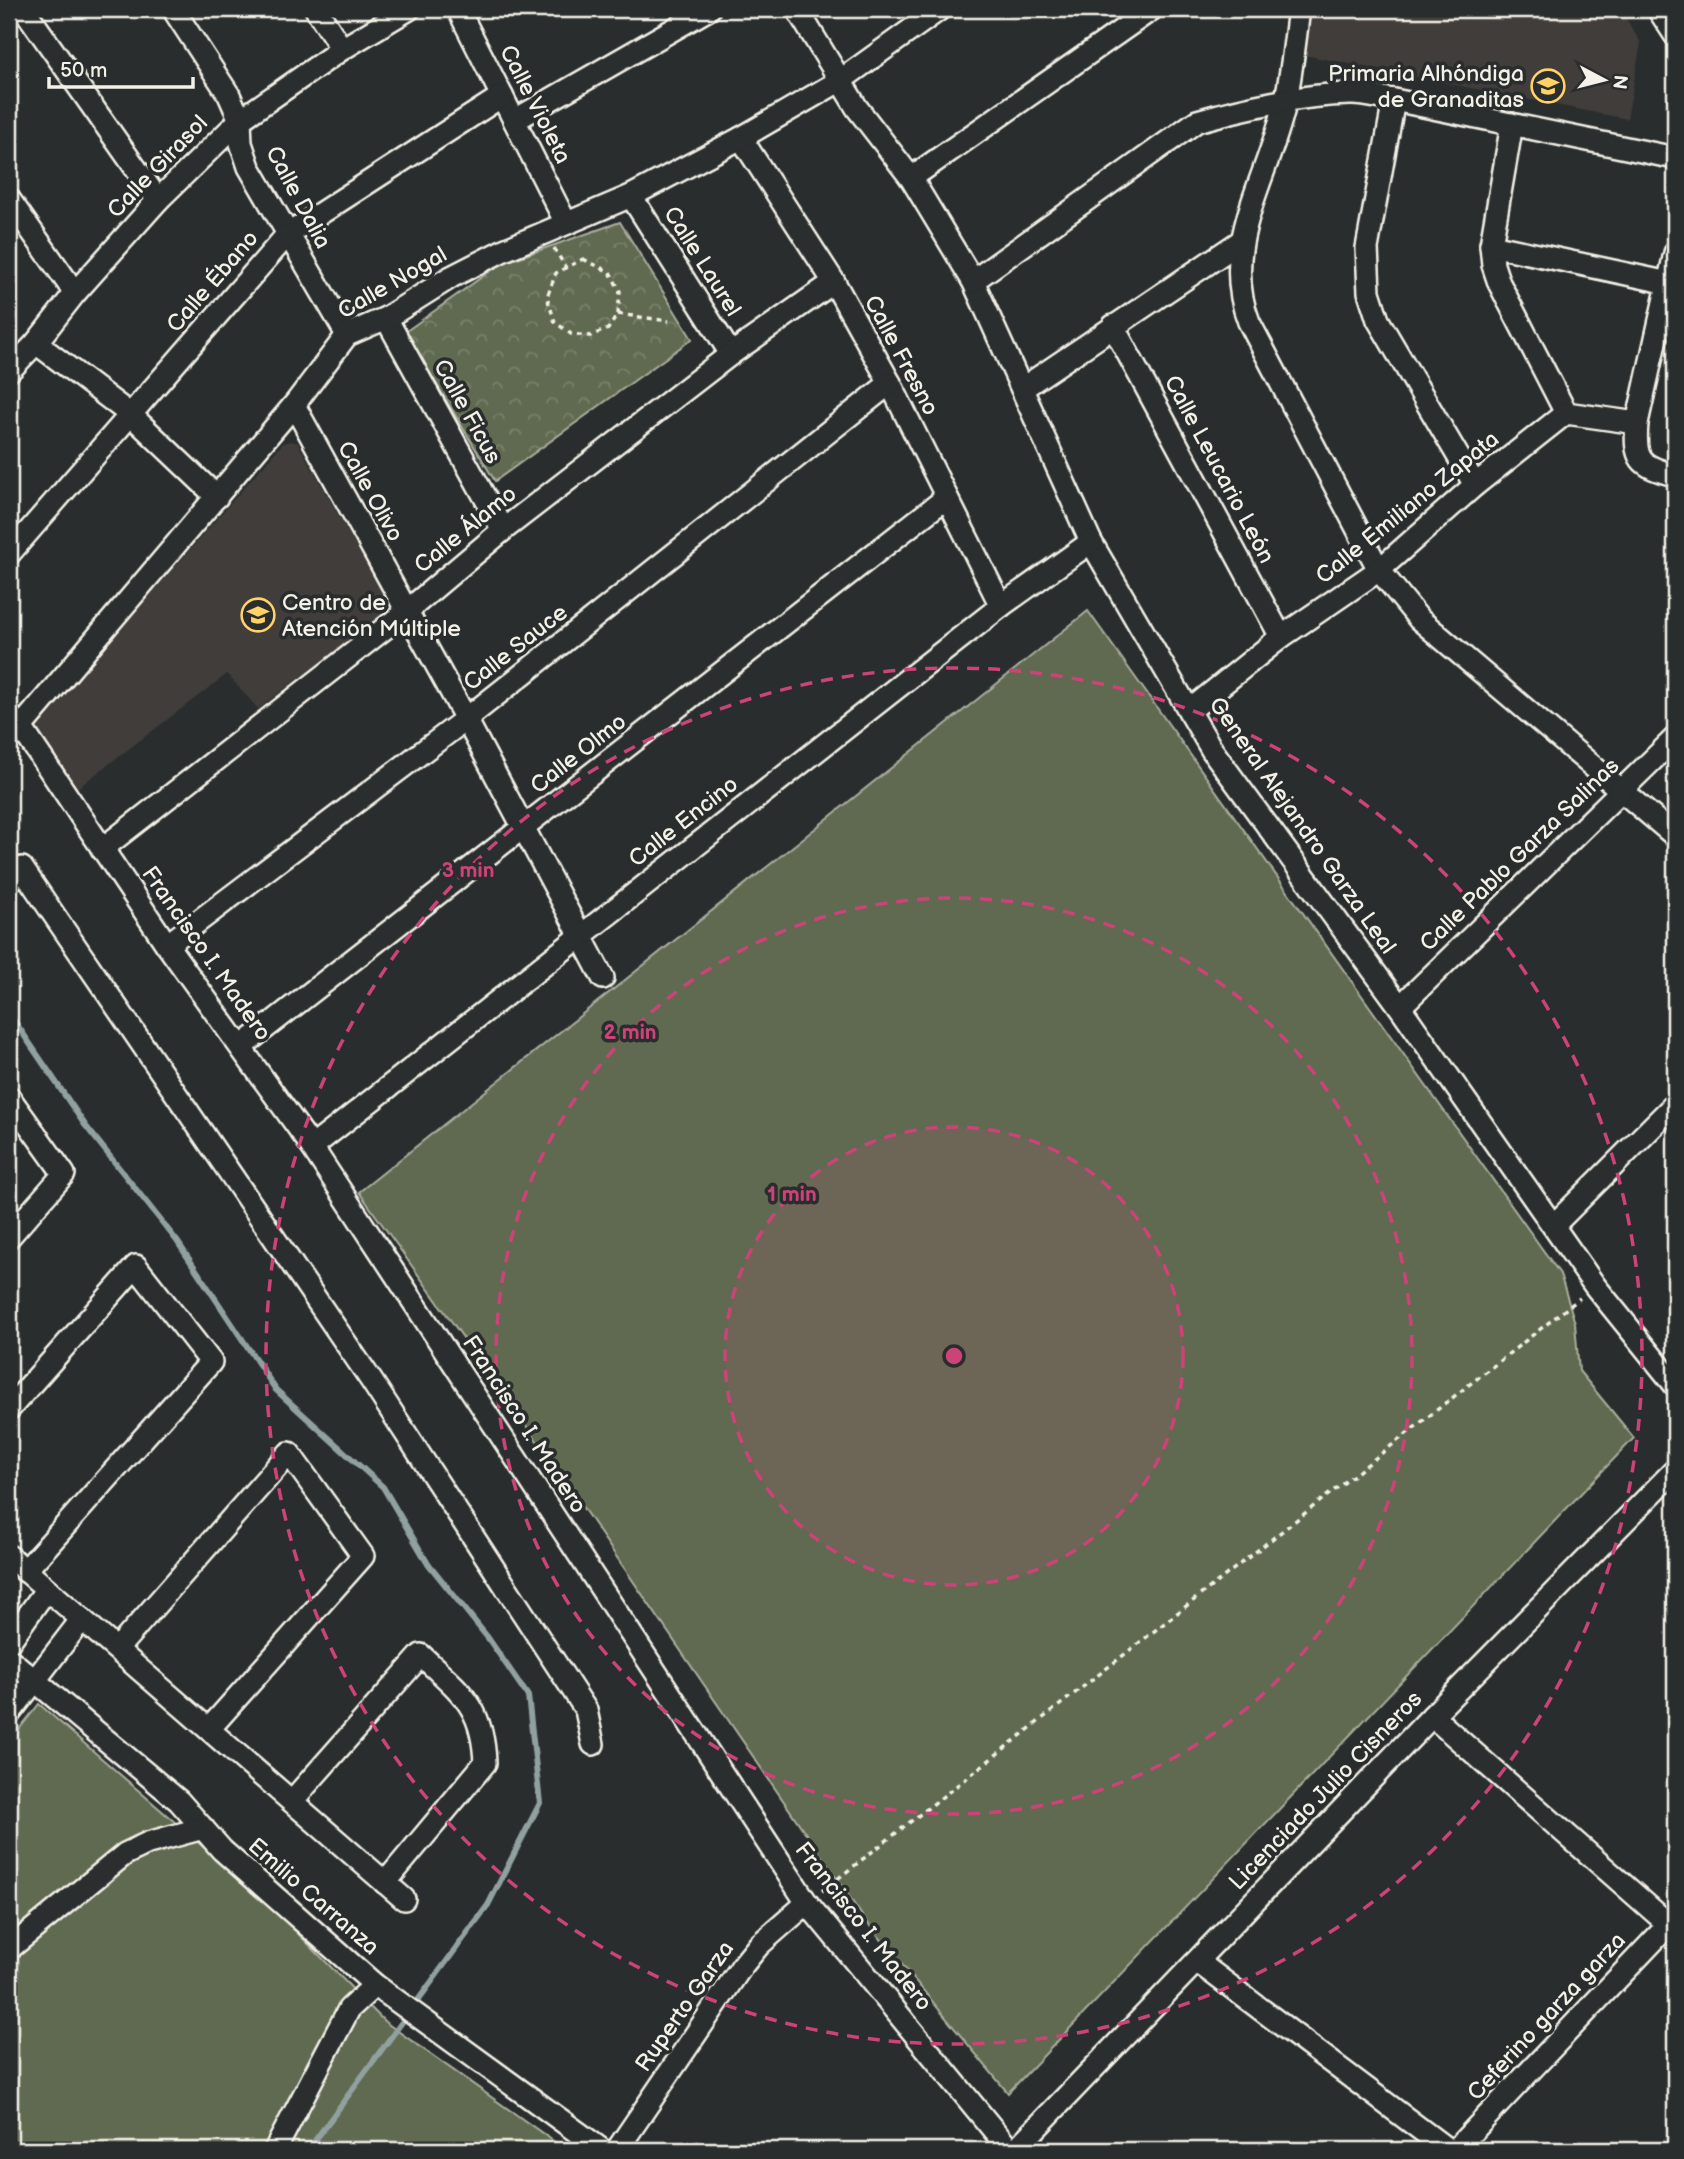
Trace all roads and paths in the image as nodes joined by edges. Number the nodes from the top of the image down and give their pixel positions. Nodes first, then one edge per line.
1 (24, 9) edge
2 (173, 9) edge
3 (316, 9) edge
4 (409, 9) edge
5 (459, 9) edge
6 (709, 9) edge
7 (797, 9) edge
8 (940, 9) edge
9 (1152, 9) edge
10 (1299, 9) edge
11 (1658, 9) edge
12 (1675, 35) edge
13 (342, 50) junction
14 (841, 80) junction
15 (502, 96) junction
16 (1394, 100) junction
17 (1286, 101) junction
18 (240, 120) junction
19 (515, 120) junction
20 (1512, 124) junction
21 (741, 138) junction
22 (1675, 158) edge
23 (911, 178) junction
24 (631, 196) junction
25 (9, 199) edge
26 (158, 200) junction
27 (566, 223) junction
28 (287, 235) junction
29 (1241, 241) junction
30 (1491, 245) junction
31 (1675, 253) edge
32 (973, 281) junction
33 (834, 282) junction
34 (1669, 283) junction
35 (75, 293) junction
36 (618, 314) junction
37 (387, 318) junction
38 (668, 321) dead end
39 (1113, 326) junction
40 (347, 335) junction
41 (36, 343) junction
42 (731, 354) junction
43 (9, 371) edge
44 (890, 383) junction
45 (1023, 388) junction
46 (294, 405) junction
47 (1566, 413) junction
48 (131, 415) junction
49 (1637, 423) junction
50 (1665, 472) edge
51 (1475, 485) junction
52 (218, 496) junction
53 (946, 498) junction
54 (503, 530) junction
55 (1091, 542) junction
56 (9, 554) edge
57 (1379, 570) junction
58 (1001, 606) junction
59 (407, 611) junction
60 (1281, 637) junction
61 (1189, 711) junction
62 (466, 719) junction
63 (15, 721) edge
64 (1675, 738) edge
65 (1621, 791) junction
66 (524, 828) junction
67 (1675, 836) edge
68 (102, 849) junction
69 (10, 878) edge
70 (579, 936) junction
71 (167, 945) junction
72 (603, 978) dead end
73 (1400, 1007) junction
74 (241, 1047) junction
75 (9, 1097) edge
76 (1675, 1104) edge
77 (312, 1147) junction
78 (1554, 1225) junction
79 (9, 1237) edge
80 (1595, 1286) junction
81 (1675, 1384) edge
82 (9, 1409) edge
83 (1675, 1470) edge
84 (9, 1556) edge
85 (25, 1571) junction
86 (46, 1590) junction
87 (82, 1619) junction
88 (9, 1642) edge
89 (117, 1649) junction
90 (9, 1659) edge
91 (34, 1682) junction
92 (9, 1714) edge
93 (1432, 1716) junction
94 (209, 1729) junction
95 (593, 1744) dead end
96 (292, 1801) junction
97 (203, 1828) junction
98 (385, 1883) junction
99 (404, 1899) dead end
100 (807, 1903) junction
101 (1673, 1924) edge
102 (9, 1949) edge
103 (1198, 1962) junction
104 (375, 1986) junction
105 (275, 2150) edge
106 (602, 2150) edge
107 (617, 2150) edge
108 (1013, 2150) edge
109 (1447, 2150) edge
110 (1455, 2150) edge

1 - 26 street
2 - 18 street, Calle Dalia
3 - 13 street
4 - 13 street, Calle Girasol
5 - 15 street, Calle Violeta
6 - 19 street
7 - 14 street, General Alejandro Garza Leal
8 - 14 street, Calle Nogal
9 - 23 street
10 - 17 street
11 - 12 street
13 - 18 street, Calle Girasol
14 - 21 street, Calle Nogal
14 - 23 street, General Alejandro Garza Leal
15 - 19 street, Calle Violeta
15 - 28 street, Calle Ébano
16 - 17 street
16 - 20 street
16 - 51 street
17 - 29 street
17 - 32 street
18 - 26 street, Calle Girasol
18 - 28 street, Calle Dalia
19 - 27 street, Calle Violeta
20 - 22 street
20 - 30 street
21 - 24 street, Calle Nogal
21 - 33 street, Calle Fresno
23 - 32 street, General Alejandro Garza Leal
24 - 27 street, Calle Nogal
24 - 42 street, Calle Laurel
25 - 35 street
26 - 35 street, Calle Girasol
27 - 37 street, Calle Nogal
28 - 40 street, Calle Dalia
28 - 48 street, Calle Ébano
29 - 39 street
29 - 57 street
30 - 34 street
30 - 47 street
31 - 34 street
32 - 45 street, General Alejandro Garza Leal
33 - 42 street, Calle Álamo
33 - 44 street, Calle Fresno
34 - 49 street
35 - 41 street, Calle Girasol
36 - 36 path
36 - 38 path
37 - 40 street, Calle Nogal
37 - 54 street, Calle Ficus
39 - 45 street
39 - 60 street, Calle Leucario León
40 - 46 street, Calle Nogal
41 - 43 street, Calle Girasol
41 - 48 street
42 - 54 street, Calle Álamo
44 - 53 street, Calle Fresno
44 - 62 street, Calle Sauce
45 - 55 street, General Alejandro Garza Leal
46 - 52 street, Calle Nogal
46 - 59 street, Calle Olivo
47 - 49 street
47 - 51 street, Calle Emiliano Zapata
48 - 52 street
48 - 56 street, Calle Ébano
49 - 50 street
51 - 57 street, Calle Emiliano Zapata
52 - 63 street, Calle Nogal
53 - 58 street, Calle Fresno
53 - 66 street, Calle Olmo
54 - 59 street, Calle Álamo
55 - 58 street, Calle Encino
55 - 61 street, General Alejandro Garza Leal
57 - 60 street, Calle Emiliano Zapata
57 - 65 street
58 - 70 street, Calle Encino
59 - 62 street, Calle Olivo
59 - 68 street, Calle Álamo
60 - 61 street, Calle Emiliano Zapata
61 - 73 street, General Alejandro Garza Leal
62 - 66 street, Calle Olivo
62 - 71 street, Calle Sauce
63 - 68 street, Francisco I. Madero
64 - 65 street, Calle Pablo Garza Salinas
65 - 67 street
65 - 73 street, Calle Pablo Garza Salinas
66 - 70 street, Calle Olivo
66 - 74 street, Calle Olmo
68 - 71 street, Francisco I. Madero
69 - 95 street
70 - 72 street, Calle Olivo
70 - 77 street, Calle Encino
71 - 74 street, Francisco I. Madero
73 - 78 street, General Alejandro Garza Leal
74 - 77 street, Francisco I. Madero
75 - 79 street
76 - 78 street
77 - 100 street, Francisco I. Madero
78 - 80 street, General Alejandro Garza Leal
80 - 81 street, General Alejandro Garza Leal
80 - 100 path
82 - 85 street
83 - 93 street, Licenciado Julio Cisneros
84 - 85 street
85 - 86 street
86 - 87 street
86 - 88 street
87 - 89 street
87 - 91 street
89 - 94 street
89 - 94 street
90 - 91 street, Emilio Carranza
91 - 92 street
91 - 97 street, Emilio Carranza
93 - 101 street
93 - 103 street, Licenciado Julio Cisneros
94 - 96 street
96 - 98 street
96 - 98 street
97 - 102 street
97 - 104 street, Emilio Carranza
98 - 99 street
100 - 107 street, Ruperto Garza
100 - 108 street, Francisco I. Madero
101 - 110 street, Ceferino garza garza
103 - 108 street, Licenciado Julio Cisneros
103 - 109 street
104 - 105 street
104 - 106 street, Emilio Carranza

